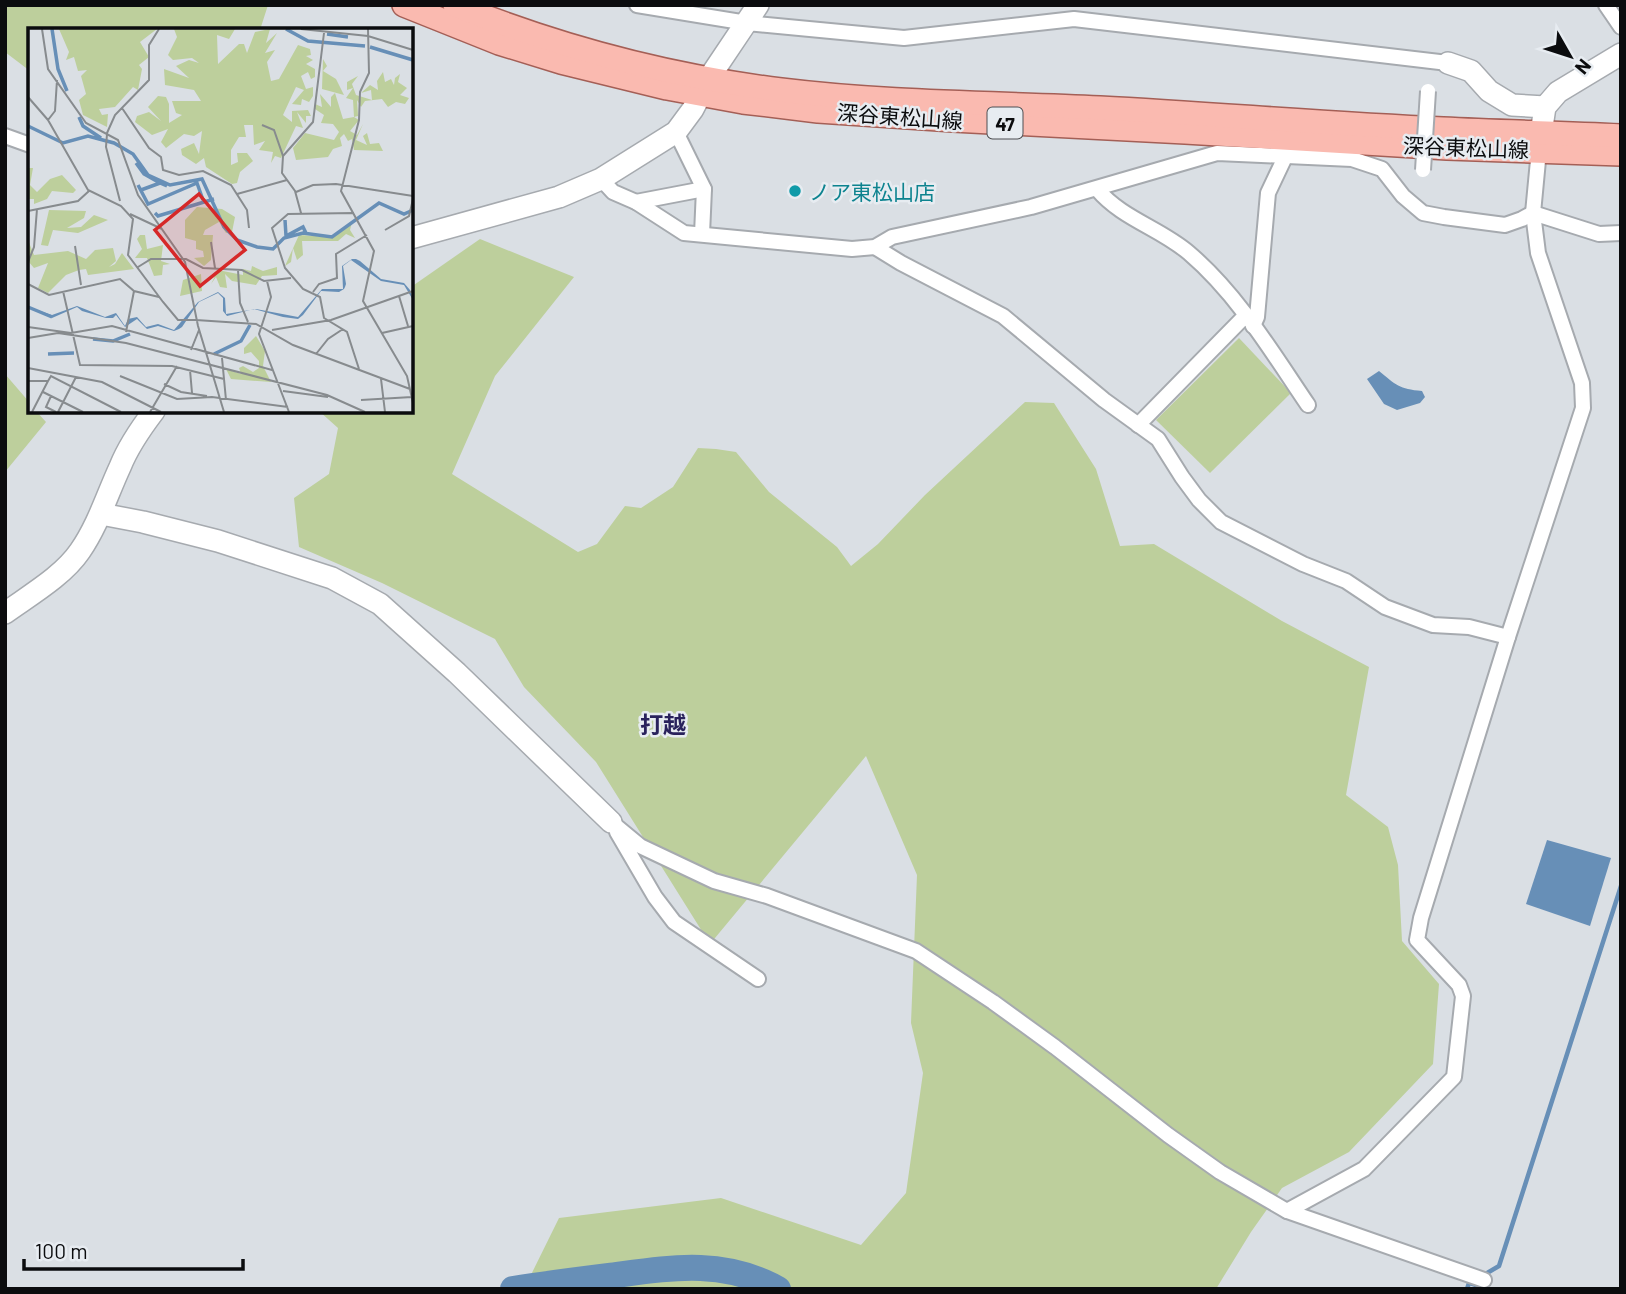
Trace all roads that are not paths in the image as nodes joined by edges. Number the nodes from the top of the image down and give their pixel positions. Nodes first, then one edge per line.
1 (404, 5) edge
2 (455, 5) edge
3 (637, 5) edge
4 (1606, 5) edge
5 (752, 14) edge
6 (1621, 27) edge
7 (1621, 54) edge
8 (1448, 63) joint
9 (705, 86) junction
10 (1429, 91) dead end
11 (1545, 107) junction
12 (676, 132) junction
13 (5, 136) edge
14 (1621, 136) edge
15 (1540, 141) junction
16 (28, 144) edge
17 (1621, 154) edge
18 (1286, 155) junction
19 (1423, 170) dead end
20 (601, 179) junction
21 (704, 189) junction
22 (1097, 189) junction
23 (636, 202) junction
24 (1533, 212) junction
25 (1621, 233) edge
26 (702, 234) junction
27 (413, 237) edge
28 (876, 247) junction
29 (1249, 320) junction
30 (1308, 405) dead end
31 (152, 413) edge
32 (1138, 425) junction
33 (101, 514) junction
34 (5, 613) edge
35 (1508, 637) junction
36 (611, 822) junction
37 (758, 979) dead end
38 (1287, 1211) junction
39 (1484, 1280) dead end

1 - 9 main road, 深谷東松山線 / 47
2 - 9 main road, 深谷東松山線 / 47
3 - 5 street
4 - 6 street
5 - 8 street
5 - 9 street
7 - 11 street
8 - 11 street
9 - 12 street
9 - 15 main road, 深谷東松山線 / 47
10 - 19 street, bridge
11 - 15 street
12 - 20 street
12 - 21 street
13 - 16 street
14 - 15 main road, 深谷東松山線 / 47
15 - 17 main road, 深谷東松山線 / 47
15 - 24 street
18 - 22 street
18 - 24 street
18 - 29 street
20 - 23 street
20 - 27 street
21 - 23 street
21 - 26 street
22 - 28 street
22 - 29 street
23 - 26 street
24 - 25 street
24 - 35 street
26 - 28 street
28 - 32 street
29 - 30 street
29 - 32 street
31 - 33 street
32 - 35 street
33 - 34 street
33 - 36 street
35 - 38 street
36 - 37 street
36 - 38 street
38 - 39 street

